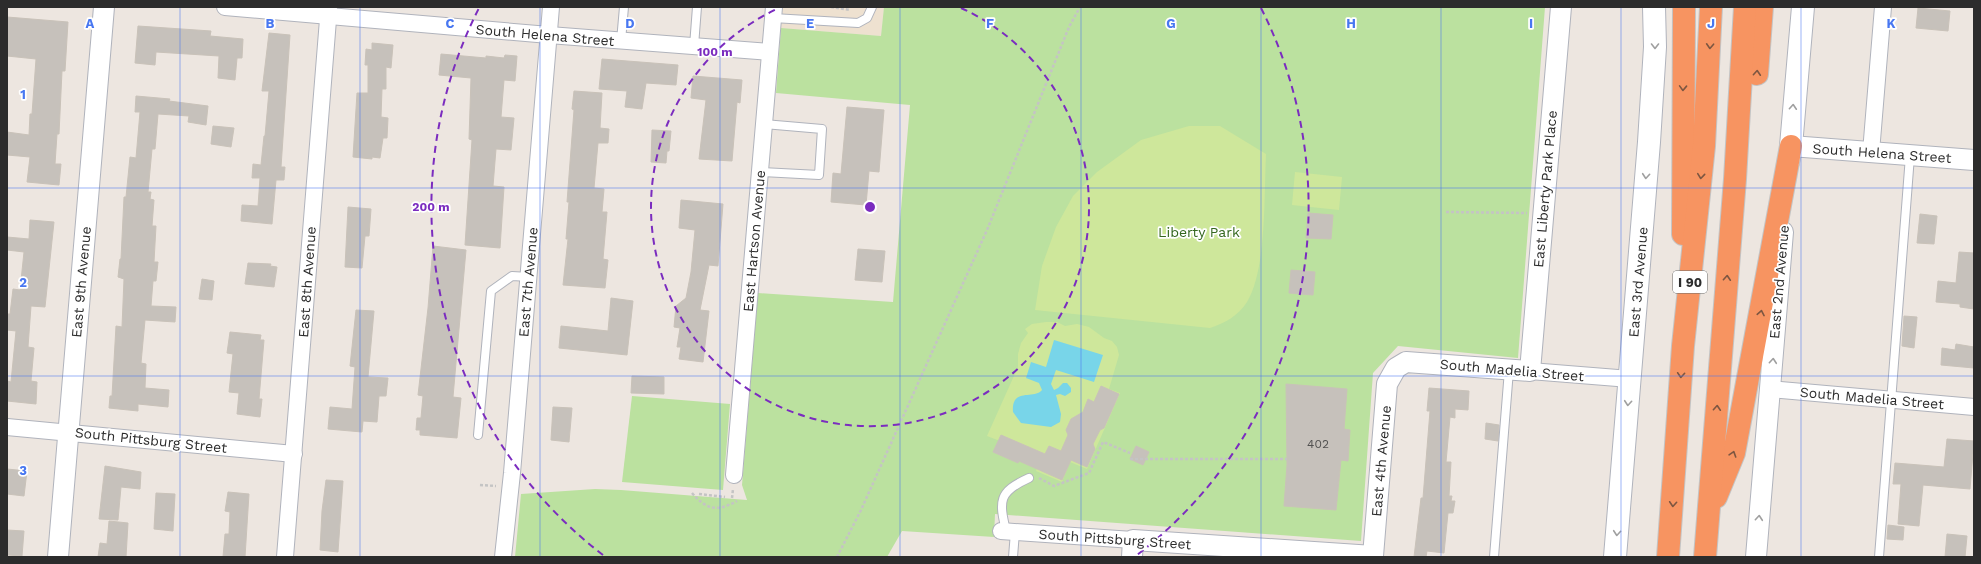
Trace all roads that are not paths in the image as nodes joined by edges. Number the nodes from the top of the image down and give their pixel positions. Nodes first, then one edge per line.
1 (104, 7) edge
2 (225, 7) edge
3 (551, 7) edge
4 (624, 7) edge
5 (697, 7) edge
6 (872, 7) edge
7 (1560, 7) edge
8 (1654, 7) edge
9 (1684, 7) edge
10 (1712, 7) edge
11 (1745, 7) edge
12 (1762, 7) edge
13 (1803, 7) edge
14 (1883, 7) edge
15 (329, 12) edge
16 (773, 12) edge
17 (549, 35) junction
18 (621, 41) junction
19 (694, 46) junction
20 (770, 52) junction
21 (764, 124) junction
22 (1790, 146) junction
23 (1871, 152) junction
24 (1910, 156) junction
25 (1974, 160) edge
26 (760, 172) junction
27 (1735, 179) junction
28 (529, 277) junction
29 (1683, 346) junction
30 (1396, 368) joint
31 (1509, 370) junction
32 (1530, 371) junction
33 (1630, 379) junction
34 (1770, 389) junction
35 (1892, 400) junction
36 (1974, 407) edge
37 (7, 427) edge
38 (68, 432) junction
39 (478, 435) dead end
40 (294, 454) junction
41 (734, 475) dead end
42 (1029, 478) road end
43 (1708, 516) junction
44 (1007, 532) junction
45 (1132, 548) edge
46 (1252, 553) edge
47 (58, 557) edge
48 (286, 557) edge
49 (503, 557) edge
50 (1013, 557) edge
51 (1373, 557) edge
52 (1494, 557) edge
53 (1615, 557) edge
54 (1668, 557) edge
55 (1705, 557) edge
56 (1756, 557) edge
57 (1879, 557) edge

1 - 38 street, East 9th Avenue
2 - 15 street, South Helena Street
3 - 17 street, East 7th Avenue
4 - 18 lane
5 - 19 lane
6 - 16 lane
7 - 32 street, East Liberty Park Place
8 -> 33 main road, East 3rd Avenue
9 -> 29 highway
10 -> 29 highway, I 90
11 - 27 highway, I 90
27 -> 12 highway
22 -> 13 main road, East 2nd Avenue
14 - 23 street
15 - 17 street, South Helena Street
15 - 40 street, East 8th Avenue
16 - 20 street, East Hartson Avenue
17 - 18 street, South Helena Street
17 - 28 street, East 7th Avenue
18 - 19 street, South Helena Street
19 - 20 street, South Helena Street
20 - 21 street, East Hartson Avenue
21 - 26 street, East Hartson Avenue
21 - 26 lane
22 - 23 street, South Helena Street
34 -> 22 street, East 2nd Avenue
43 -> 22 highway
23 - 24 street, South Helena Street
24 - 25 street, South Helena Street
24 - 35 lane
26 - 41 street, East Hartson Avenue
43 -> 27 highway, I 90
28 - 39 lane
28 - 49 street, East 7th Avenue
29 -> 54 highway, I 90
30 - 31 street, South Madelia Street
30 - 51 street, East 4th Avenue
31 - 32 street, South Madelia Street
31 - 52 lane
32 - 33 street, South Madelia Street
33 -> 53 main road, East 3rd Avenue
34 - 35 street, South Madelia Street
56 -> 34 street, East 2nd Avenue
35 - 36 street, South Madelia Street
35 - 57 lane
37 - 38 street, South Pittsburg Street
38 - 40 street, South Pittsburg Street
38 - 47 street, East 9th Avenue
40 - 48 street, East 8th Avenue
42 - 44 lane
43 - 55 highway, I 90
44 - 45 street, South Pittsburg Street
44 - 50 lane
45 - 46 street, South Pittsburg Street
46 - 51 street, South Pittsburg Street

